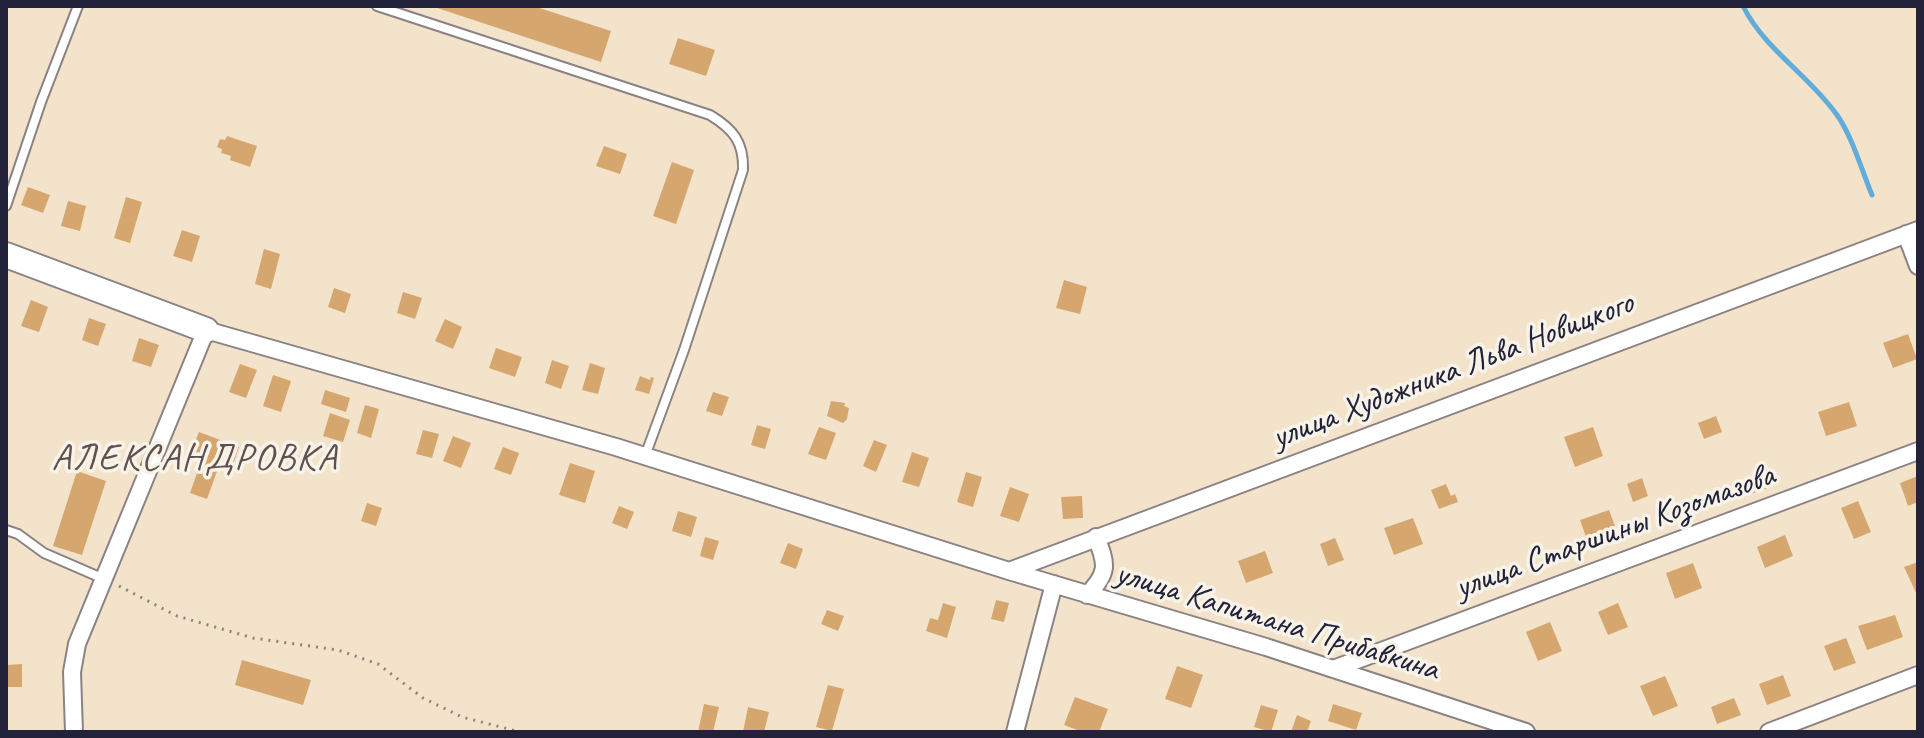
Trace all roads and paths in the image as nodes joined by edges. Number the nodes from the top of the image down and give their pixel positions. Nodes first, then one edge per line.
1 (78, 6) edge
2 (377, 6) edge
3 (6, 206) edge
4 (1912, 232) edge
5 (6, 255) edge
6 (1918, 266) edge
7 (206, 330) junction
8 (1918, 451) edge
9 (645, 456) junction
10 (6, 530) edge
11 (1096, 537) junction
12 (1009, 571) junction
13 (105, 579) junction
14 (1054, 584) junction
15 (1087, 595) junction
16 (1333, 669) junction
17 (1918, 675) edge
18 (74, 732) edge
19 (520, 732) edge
20 (1015, 732) edge
21 (1526, 732) edge
22 (1769, 732) edge

1 - 3 lane
2 - 9 lane
4 - 6 street
4 - 11 street, улица Художника Льва Новицкого
5 - 7 street
7 - 9 street, улица Капитана Прибавкина
7 - 13 street
8 - 16 street, улица Старшины Козомазова
9 - 12 street, улица Капитана Прибавкина
10 - 13 lane
11 - 12 street, улица Художника Льва Новицкого
11 - 15 street
12 - 14 street, улица Капитана Прибавкина
13 - 18 street
13 - 19 path
14 - 15 street, улица Капитана Прибавкина
14 - 20 street
15 - 16 street, улица Капитана Прибавкина
16 - 21 street, улица Капитана Прибавкина
17 - 22 street

